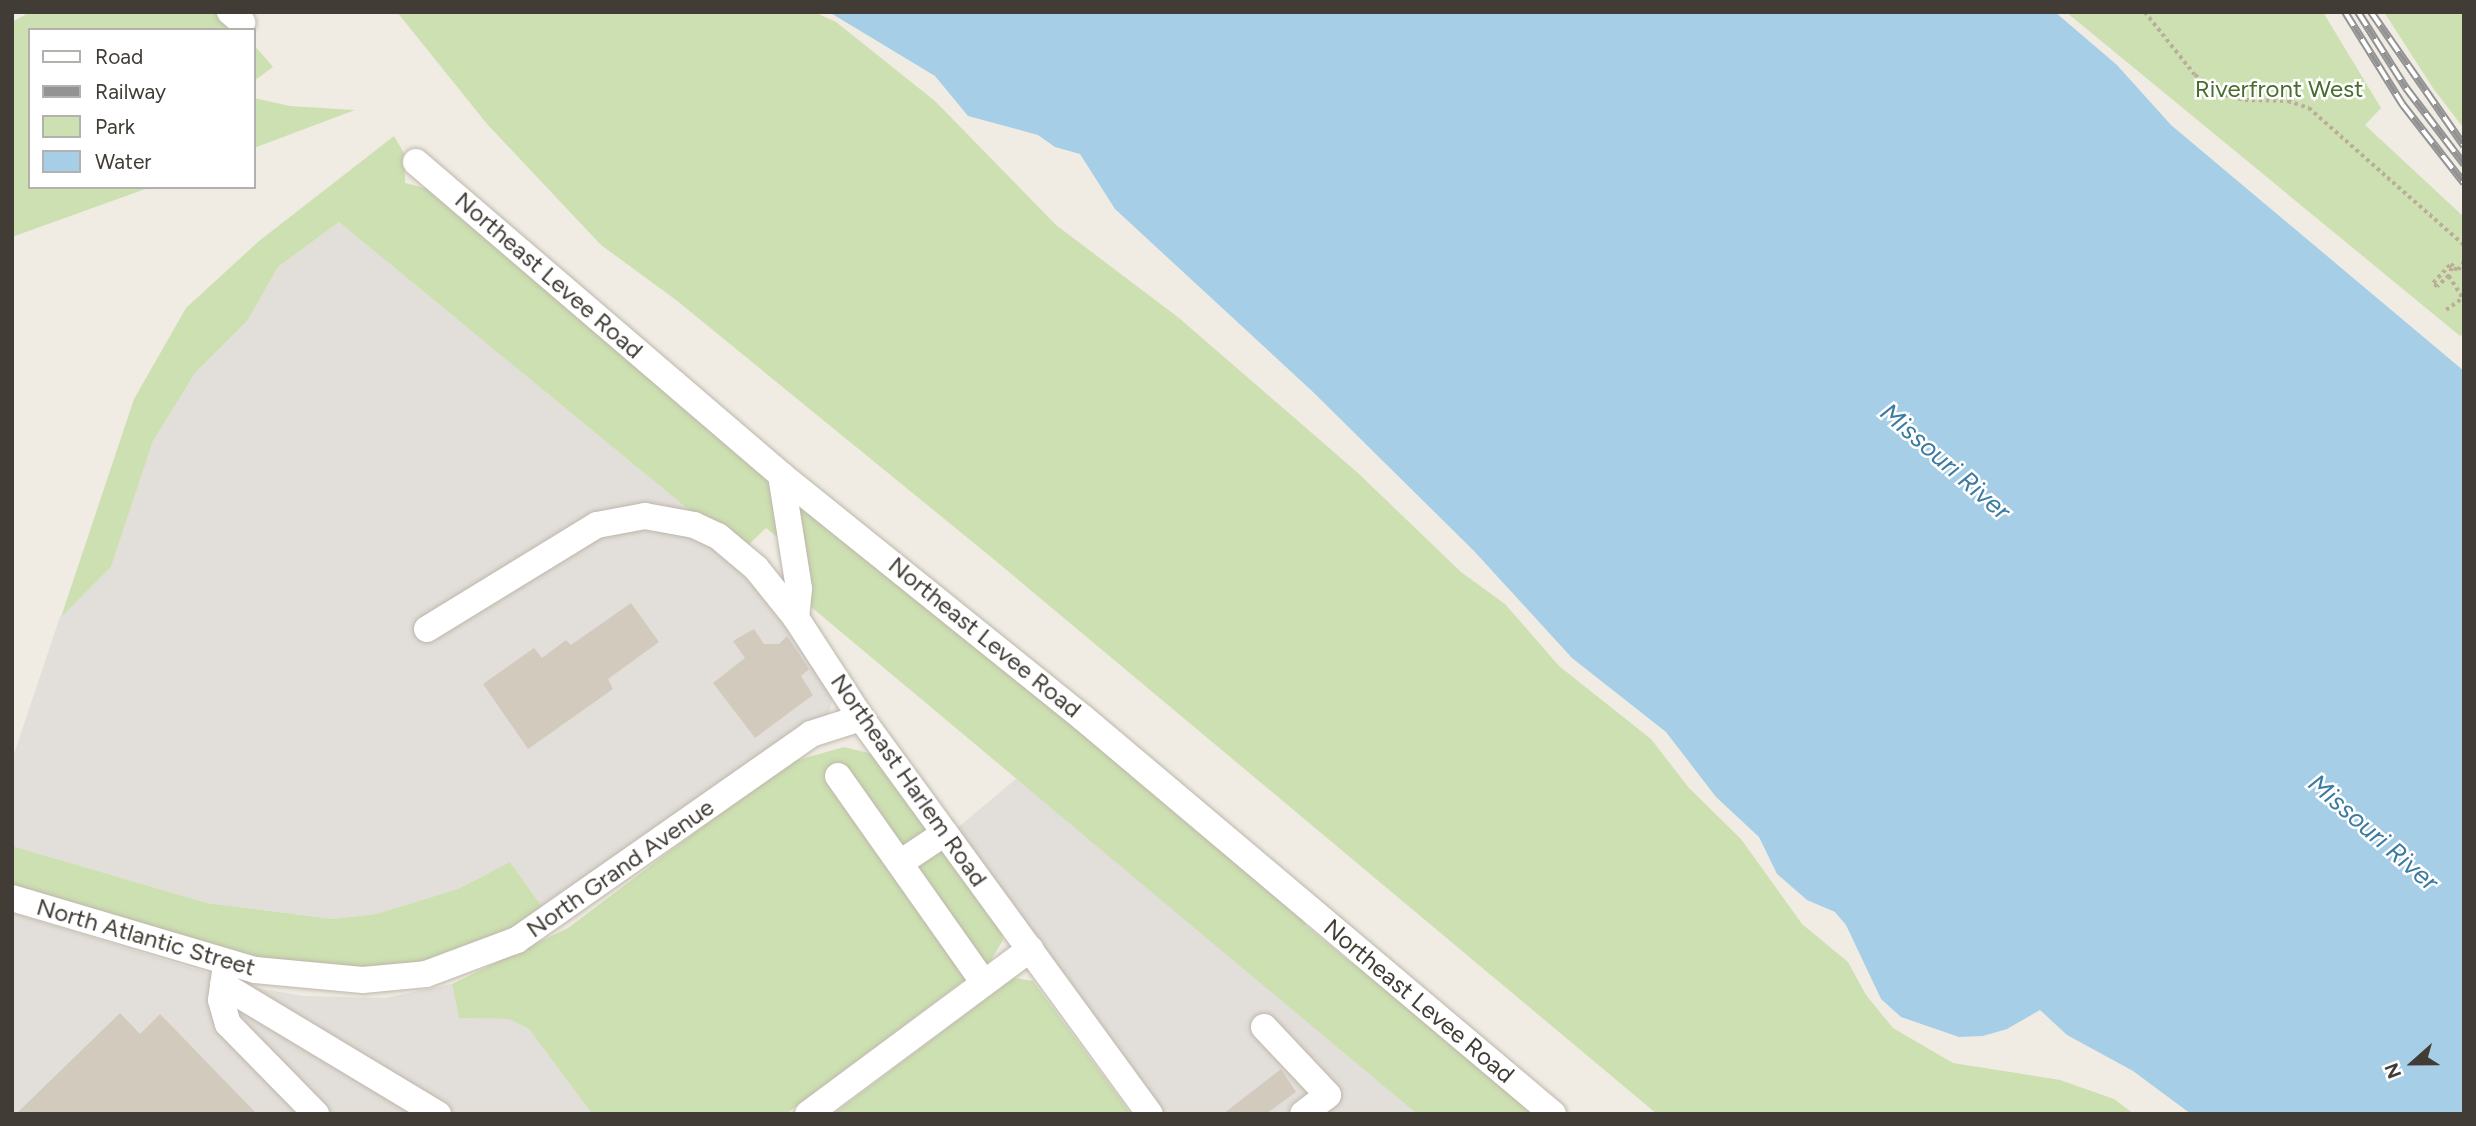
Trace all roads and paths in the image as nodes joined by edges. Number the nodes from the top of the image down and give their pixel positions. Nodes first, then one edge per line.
1 (2145, 12) edge
2 (416, 162) dead end
3 (2464, 246) edge
4 (2464, 261) edge
5 (2458, 270) junction
6 (2449, 276) junction
7 (2464, 298) edge
8 (2446, 310) dead end
9 (781, 475) junction
10 (796, 618) junction
11 (427, 629) dead end
12 (861, 718) junction
13 (838, 776) dead end
14 (945, 833) junction
15 (900, 863) junction
16 (12, 898) edge
17 (1030, 949) junction
18 (224, 974) junction
19 (363, 980) joint
20 (984, 983) junction
21 (1264, 1027) dead end
22 (316, 1114) edge
23 (438, 1114) edge
24 (808, 1114) edge
25 (1150, 1114) edge
26 (1303, 1114) edge
27 (1553, 1114) edge

1 - 3 path
2 - 9 street, Northeast Levee Road
4 - 5 path
5 - 6 path
5 - 6 path
6 - 7 path
7 - 8 path
9 - 10 street
9 - 27 street, Northeast Levee Road
10 - 11 street, Northeast Harlem Road
10 - 12 street, Northeast Harlem Road
12 - 14 street, Northeast Harlem Road
12 - 19 street, North Grand Avenue
13 - 15 street
14 - 15 street
14 - 17 street, Northeast Harlem Road
15 - 20 street
16 - 18 street, North Atlantic Street
17 - 20 street
17 - 25 street, Northeast Harlem Road
18 - 19 street, North Atlantic Street
18 - 22 street
18 - 23 street
20 - 24 street
21 - 26 street

